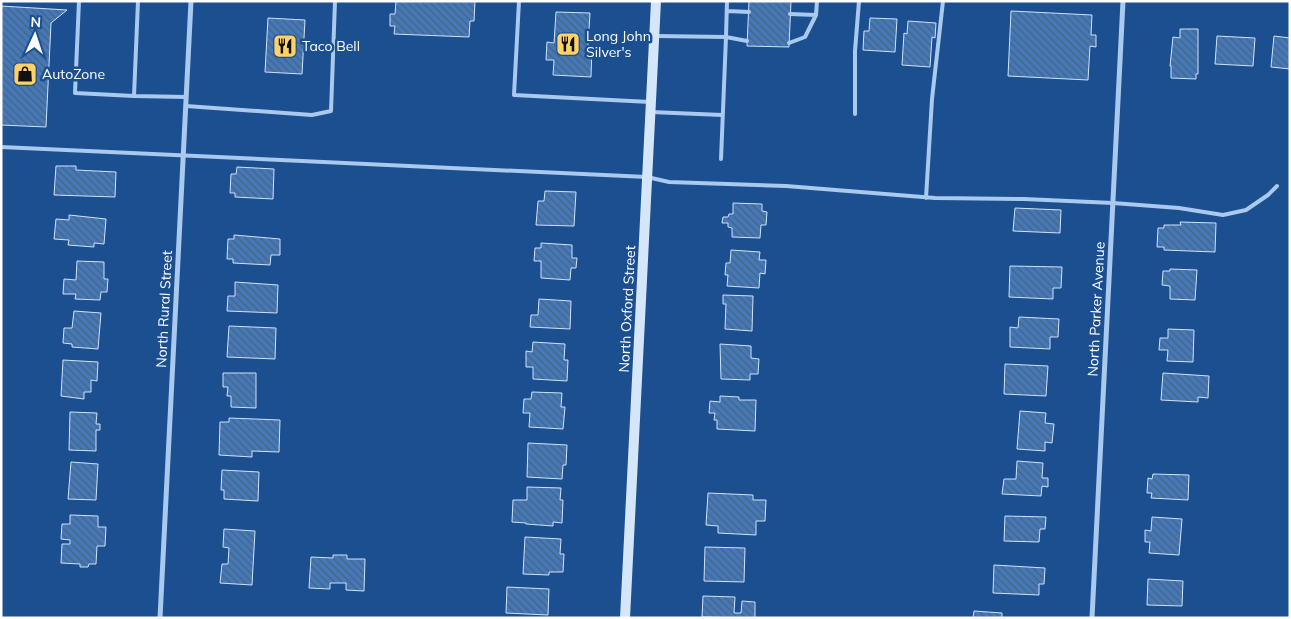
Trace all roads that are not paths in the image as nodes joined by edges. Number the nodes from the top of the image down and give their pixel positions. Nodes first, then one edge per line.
1 (79, 1) edge
2 (138, 1) edge
3 (191, 1) edge
4 (335, 1) edge
5 (519, 1) edge
6 (656, 1) edge
7 (727, 1) edge
8 (817, 1) edge
9 (859, 1) edge
10 (943, 1) edge
11 (1123, 1) edge
12 (727, 11) junction
13 (748, 12) dead end
14 (790, 14) dead end
15 (816, 14) junction
16 (654, 36) junction
17 (726, 37) junction
18 (747, 41) dead end
19 (789, 43) dead end
20 (134, 96) junction
21 (186, 98) junction
22 (186, 106) junction
23 (651, 107) junction
24 (855, 114) dead end
25 (722, 115) junction
26 (1, 147) edge
27 (183, 155) junction
28 (720, 159) dead end
29 (647, 177) junction
30 (1276, 186) dead end
31 (926, 198) junction
32 (1113, 203) junction
33 (160, 618) edge
34 (625, 618) edge
35 (1092, 618) edge

1 - 20 lane
2 - 20 lane
3 - 21 street, North Rural Street
4 - 22 lane
5 - 23 lane
6 - 16 street, North Oxford Street
7 - 12 lane
8 - 15 lane
9 - 24 lane
10 - 31 lane
11 - 32 street, North Parker Avenue
12 - 13 lane
12 - 17 lane
14 - 15 lane
15 - 19 lane
16 - 17 lane
16 - 23 street, North Oxford Street
17 - 18 lane
17 - 25 lane
20 - 21 lane
21 - 22 street, North Rural Street
22 - 27 street, North Rural Street
23 - 25 lane
23 - 29 street, North Oxford Street
25 - 28 lane
26 - 27 lane
27 - 29 lane
27 - 33 street, North Rural Street
29 - 31 lane
29 - 34 street, North Oxford Street
30 - 32 lane
31 - 32 lane
32 - 35 street, North Parker Avenue

